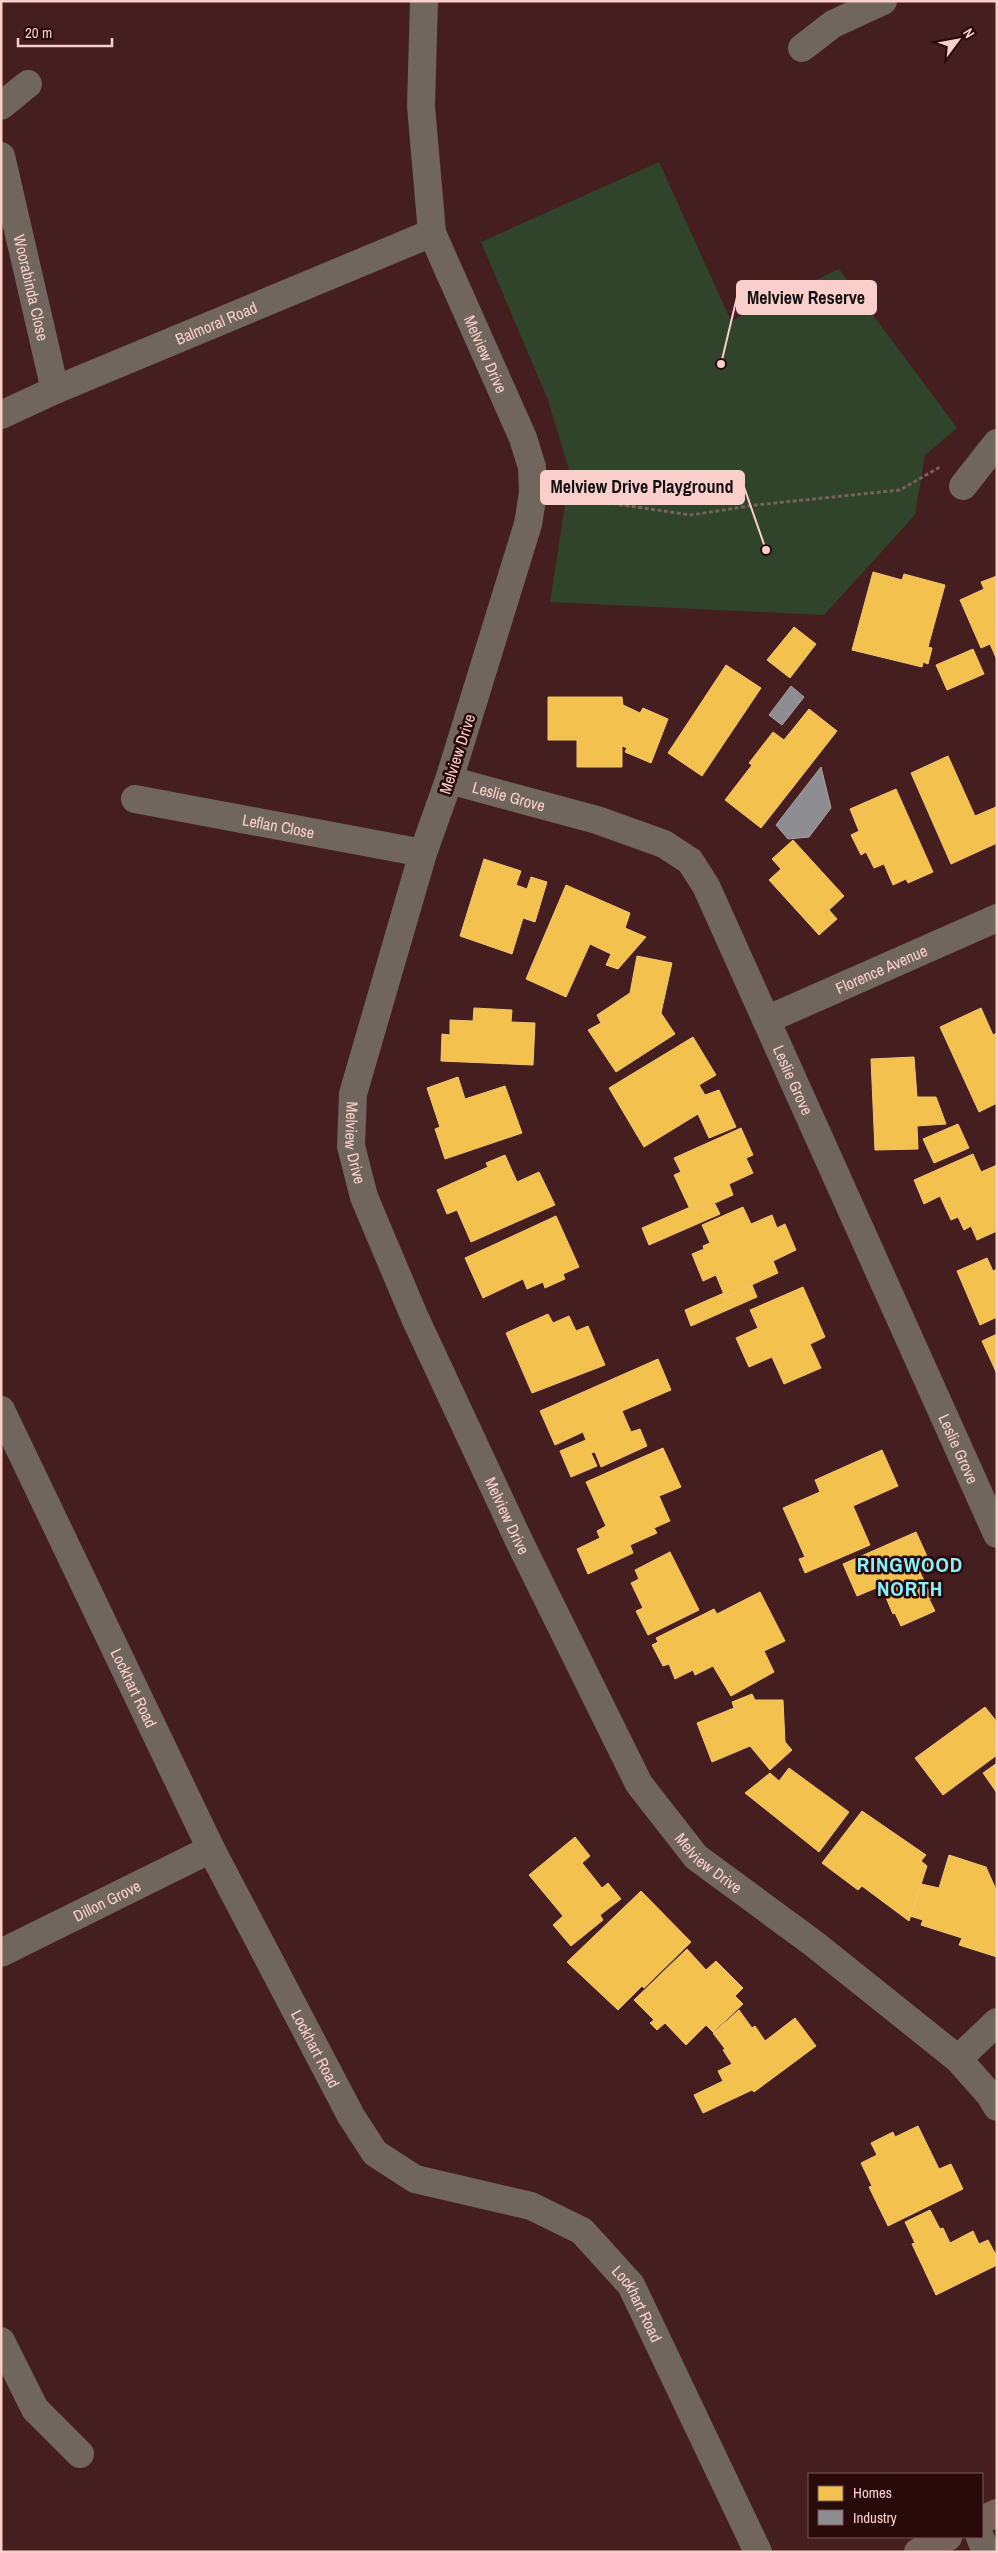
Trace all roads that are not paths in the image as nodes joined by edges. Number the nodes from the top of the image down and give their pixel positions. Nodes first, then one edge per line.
1 (424, 1) edge
2 (883, 1) edge
3 (802, 48) dead end
4 (28, 84) dead end
5 (1, 106) edge
6 (1, 156) edge
7 (432, 233) junction
8 (55, 390) junction
9 (1, 415) edge
10 (997, 443) edge
11 (963, 486) road end
12 (449, 780) junction
13 (135, 799) dead end
14 (423, 853) junction
15 (997, 918) edge
16 (766, 1020) junction
17 (1, 1410) edge
18 (997, 1534) edge
19 (211, 1849) junction
20 (1, 1953) edge
21 (997, 2022) edge
22 (958, 2059) junction
23 (997, 2107) edge
24 (1, 2340) edge
25 (80, 2454) dead end
26 (997, 2513) edge
27 (983, 2520) edge
28 (946, 2538) edge
29 (980, 2538) edge
30 (758, 2552) edge
31 (918, 2552) edge
32 (986, 2552) edge

1 - 7 street, Melview Drive
2 - 3 street
4 - 5 street
6 - 8 street, Woorabinda Close
7 - 8 street, Balmoral Road
7 - 12 street, Melview Drive
8 - 9 street, Balmoral Road
10 - 11 street
12 - 14 street, Melview Drive
12 - 16 street, Leslie Grove
13 - 14 street, Leflan Close
14 - 22 street, Melview Drive
15 - 16 street, Florence Avenue
16 - 18 street, Leslie Grove
17 - 19 street, Lockhart Road
19 - 20 street, Dillon Grove
19 - 30 street, Lockhart Road
21 - 22 street
22 - 23 street, Melview Drive
24 - 25 street
26 - 27 main road
28 - 31 main road
29 - 32 street

